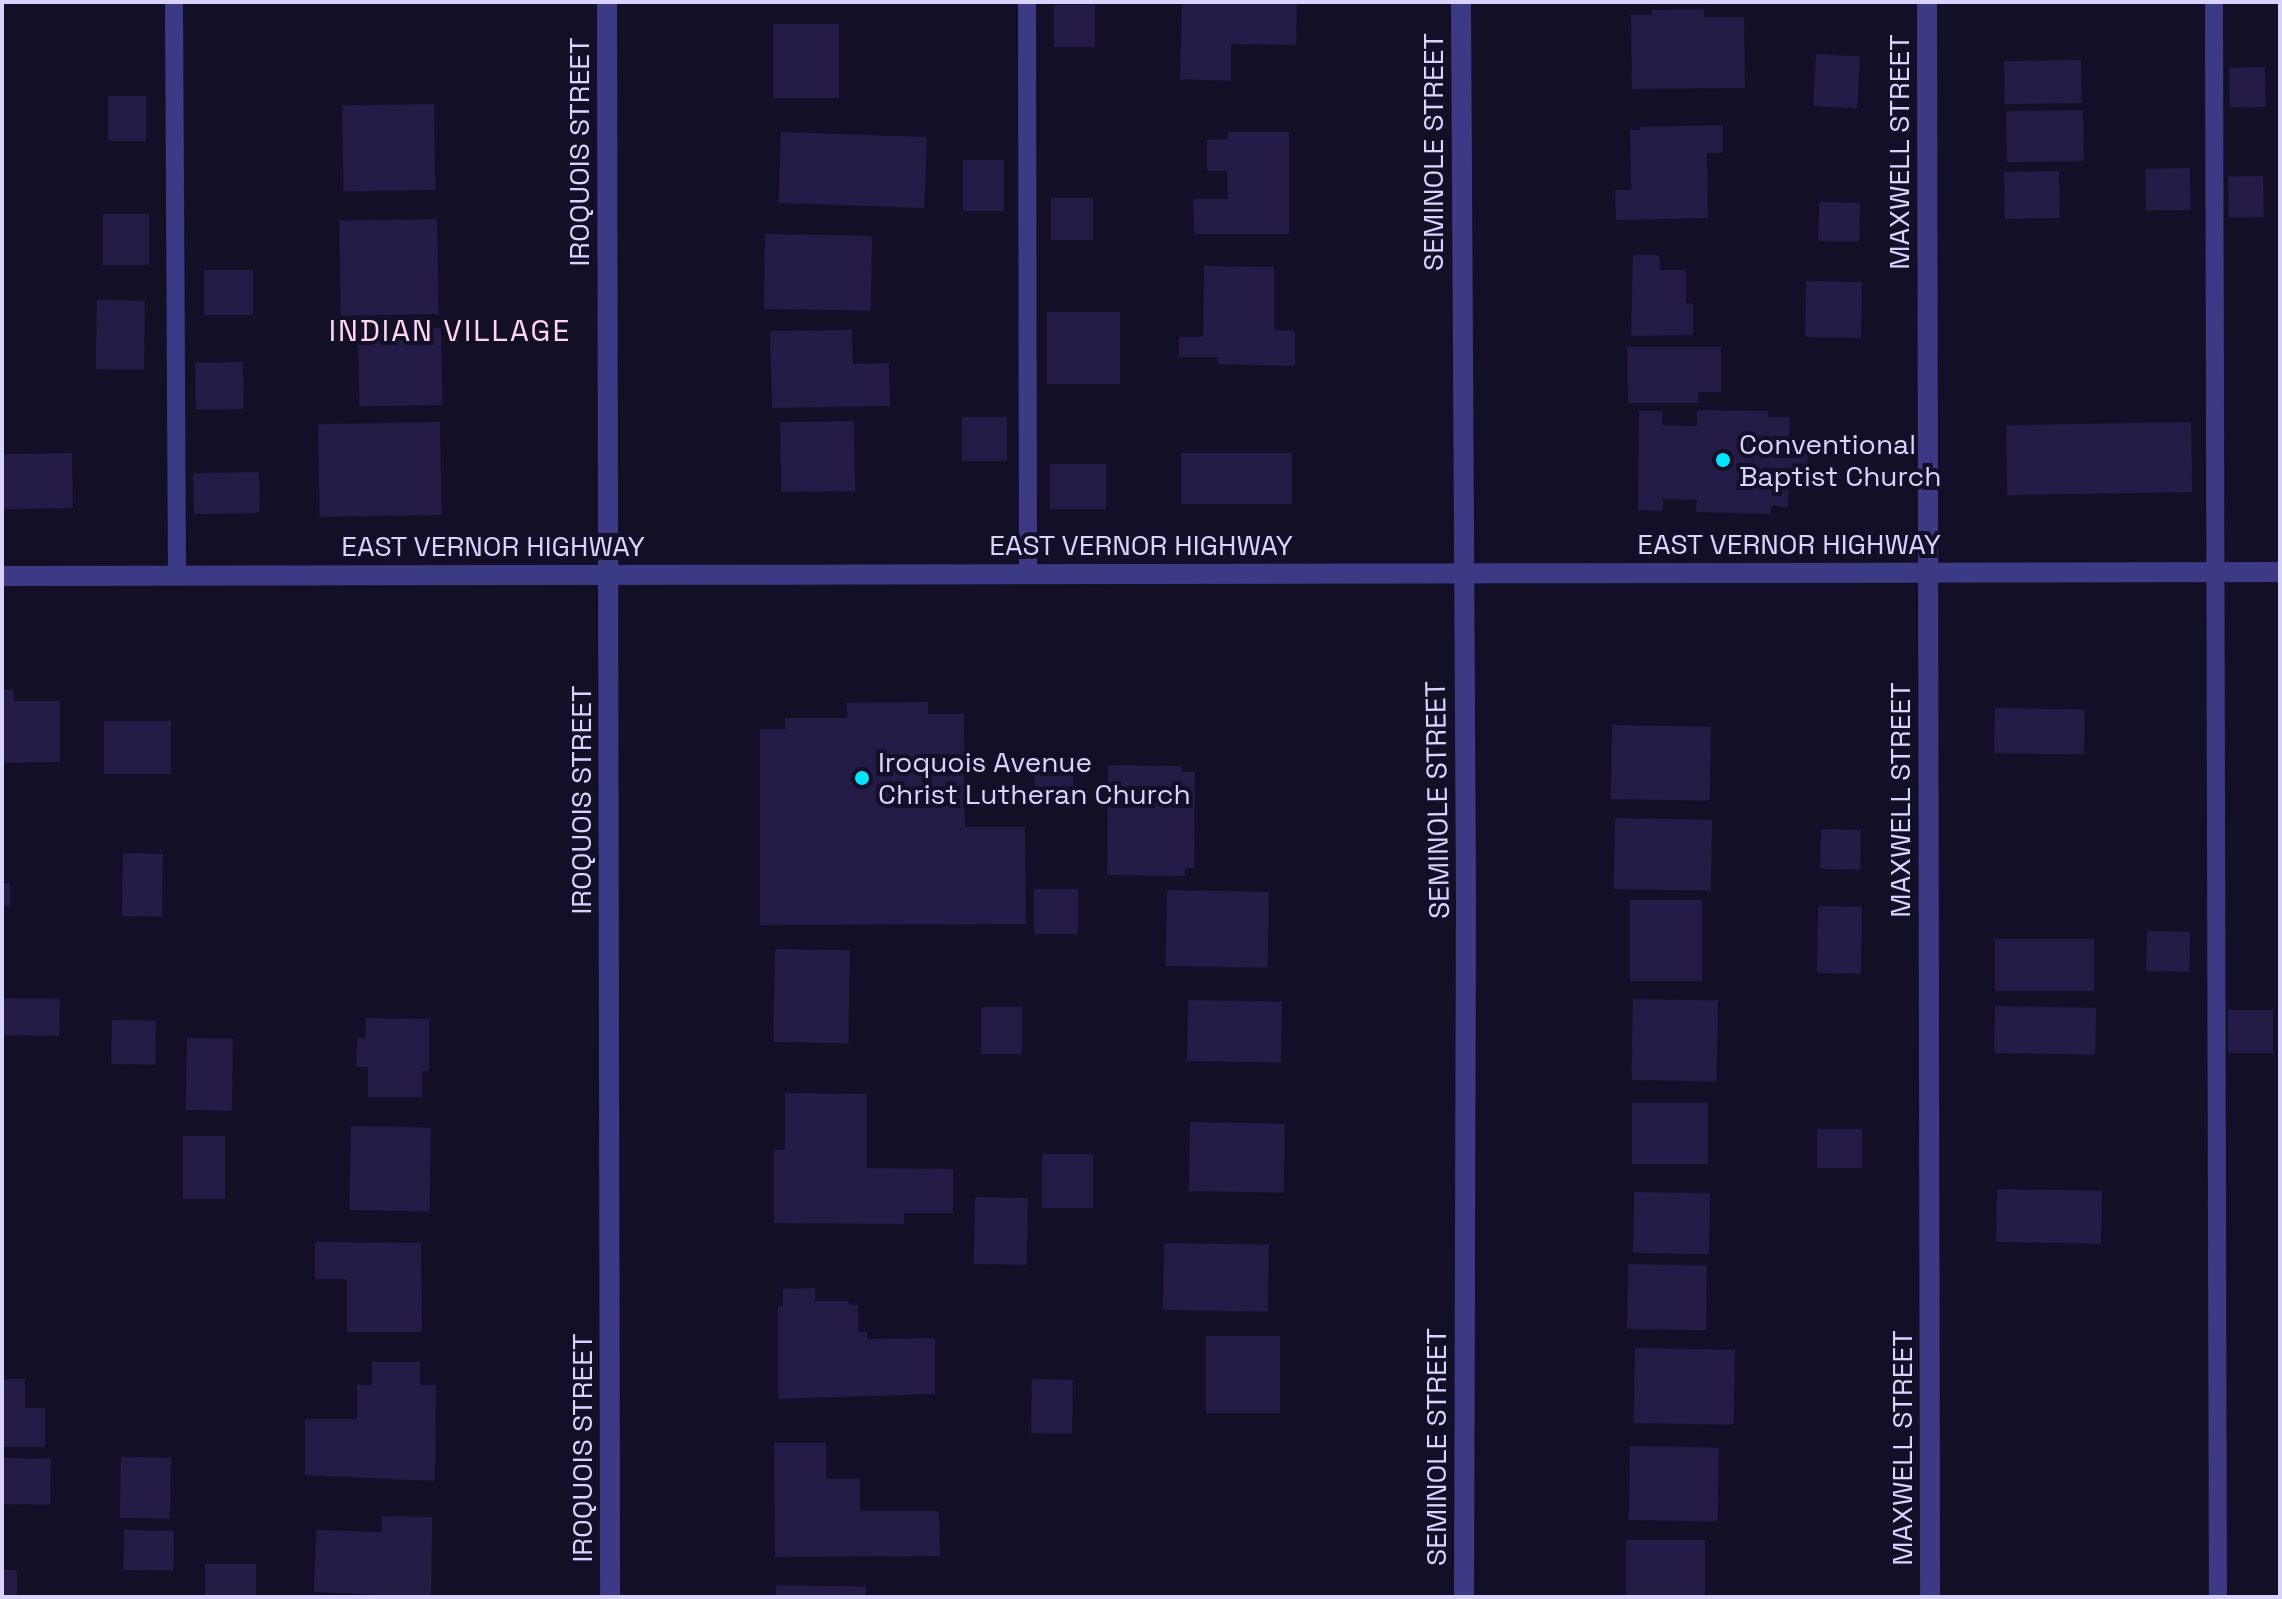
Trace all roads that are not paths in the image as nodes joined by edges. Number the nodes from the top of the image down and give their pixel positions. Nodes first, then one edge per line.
1 (174, 2) edge
2 (607, 2) edge
3 (1027, 2) edge
4 (1461, 2) edge
5 (1927, 2) edge
6 (2214, 2) edge
7 (1462, 572) junction
8 (1928, 572) junction
9 (2215, 572) junction
10 (2280, 572) edge
11 (1028, 573) junction
12 (608, 574) junction
13 (177, 575) junction
14 (2, 576) edge
15 (610, 1597) edge
16 (1464, 1597) edge
17 (1930, 1597) edge
18 (2218, 1597) edge

1 - 13 lane
2 - 12 street, IROQUOIS STREET
3 - 11 lane
4 - 7 street, SEMINOLE STREET
5 - 8 street, MAXWELL STREET
6 - 9 lane
7 - 8 street, EAST VERNOR HIGHWAY
7 - 11 street, EAST VERNOR HIGHWAY
7 - 16 street, SEMINOLE STREET
8 - 9 street, EAST VERNOR HIGHWAY
8 - 17 street, MAXWELL STREET
9 - 10 street, EAST VERNOR HIGHWAY
9 - 18 lane
11 - 12 street, EAST VERNOR HIGHWAY
12 - 13 street, EAST VERNOR HIGHWAY
12 - 15 street, IROQUOIS STREET
13 - 14 street, EAST VERNOR HIGHWAY

